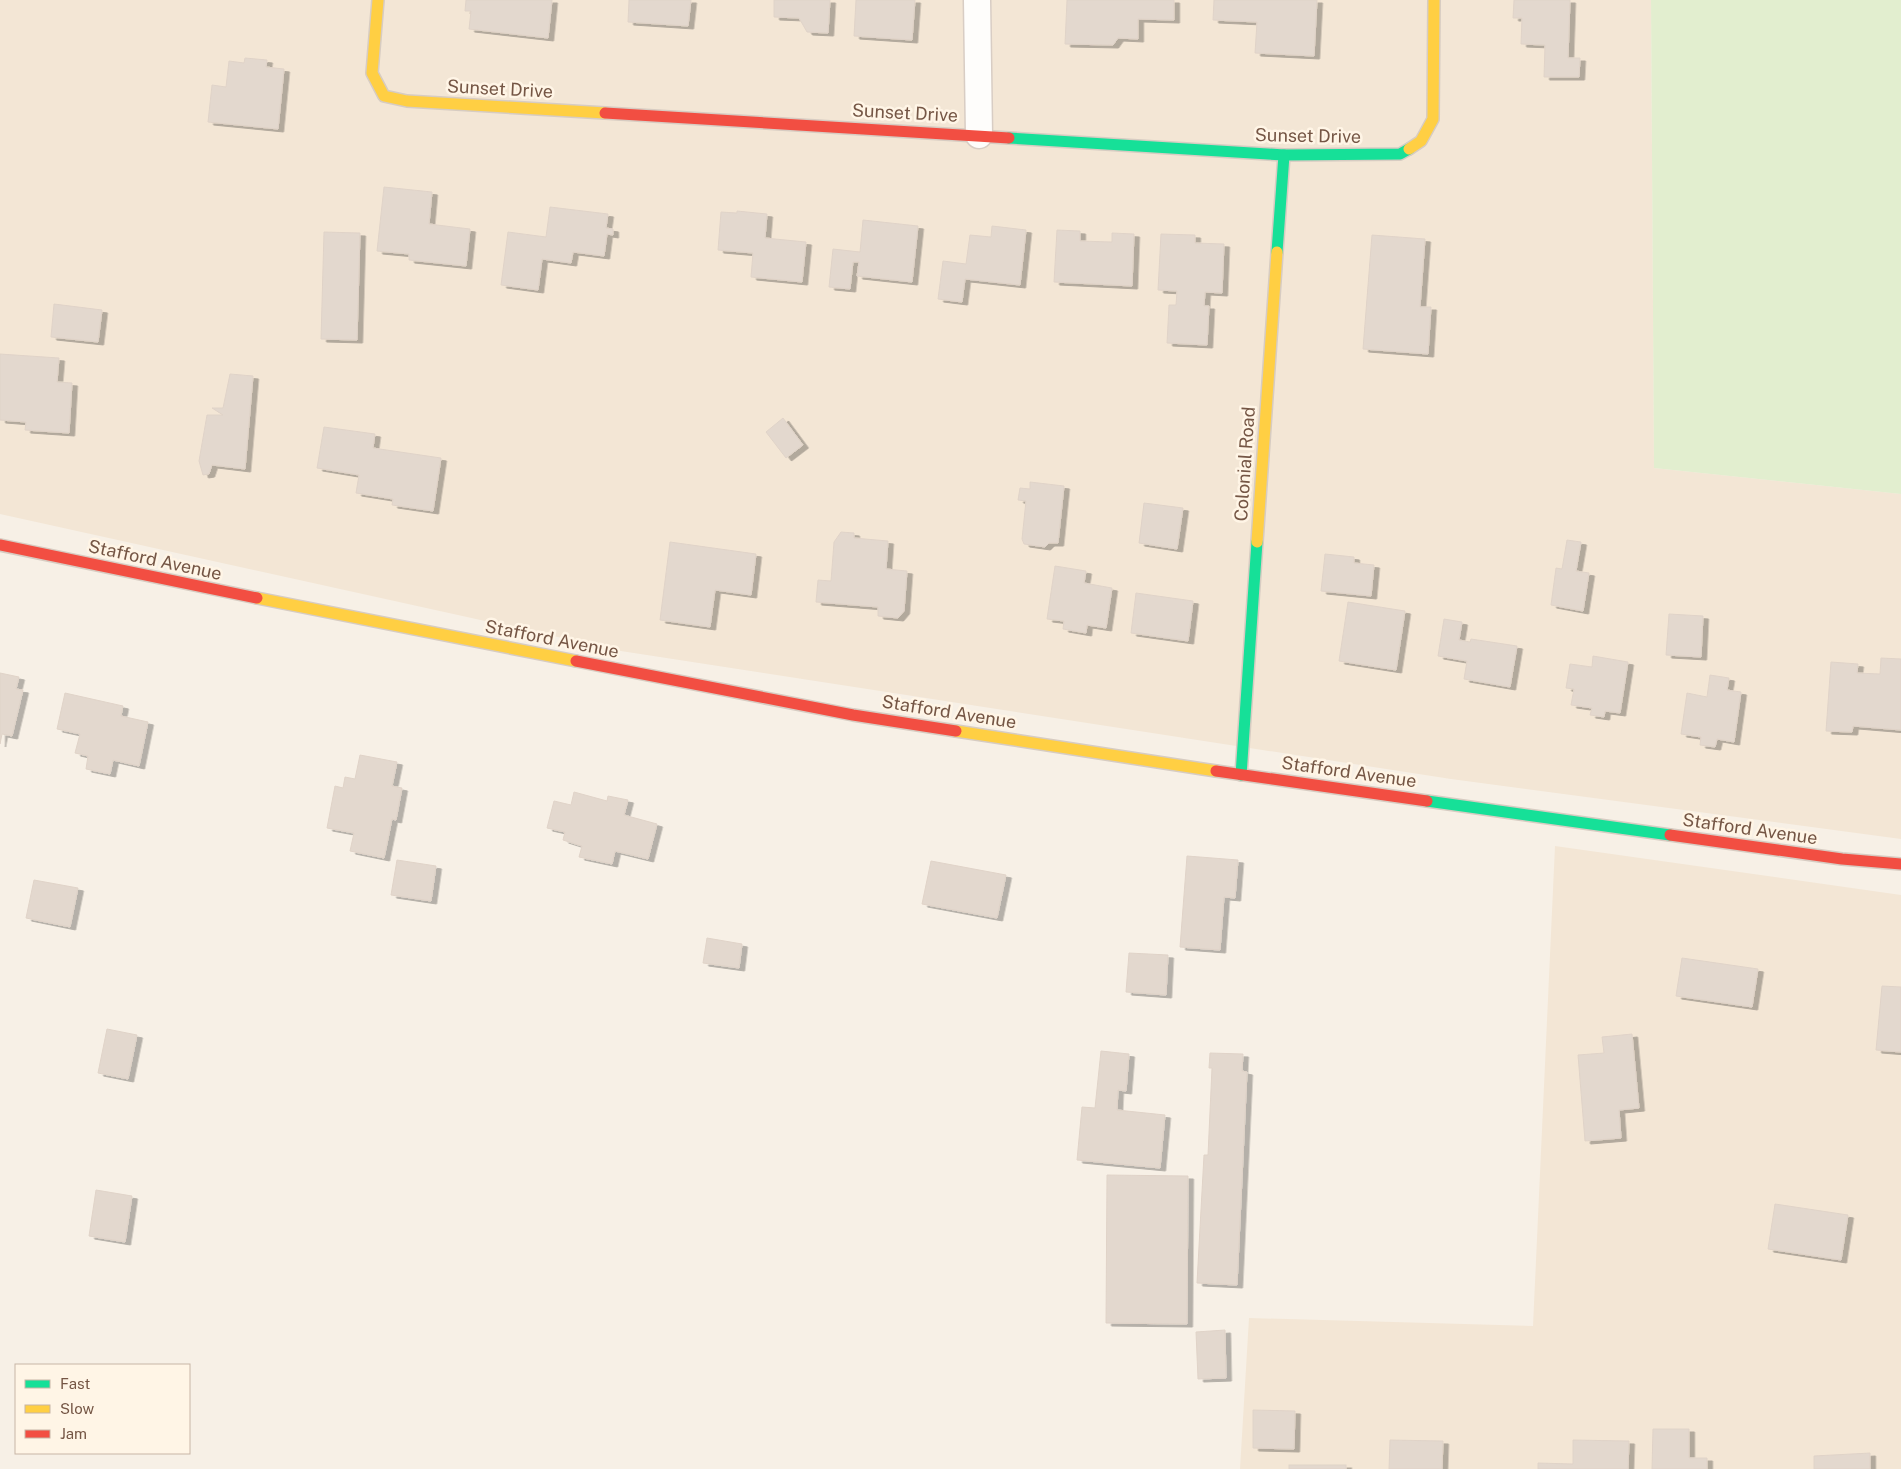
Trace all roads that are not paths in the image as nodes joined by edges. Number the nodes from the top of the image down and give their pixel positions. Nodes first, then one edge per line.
1 (378, 0) edge
2 (977, 0) edge
3 (1434, 0) edge
4 (979, 135) junction
5 (1284, 156) junction
6 (0, 545) edge
7 (1241, 775) junction
8 (1901, 864) edge

1 - 4 main road, Sunset Drive
2 - 4 street
3 - 5 main road, Sunset Drive
4 - 5 main road, Sunset Drive
5 - 7 main road, Colonial Road
6 - 7 main road, Stafford Avenue
7 - 8 main road, Stafford Avenue

